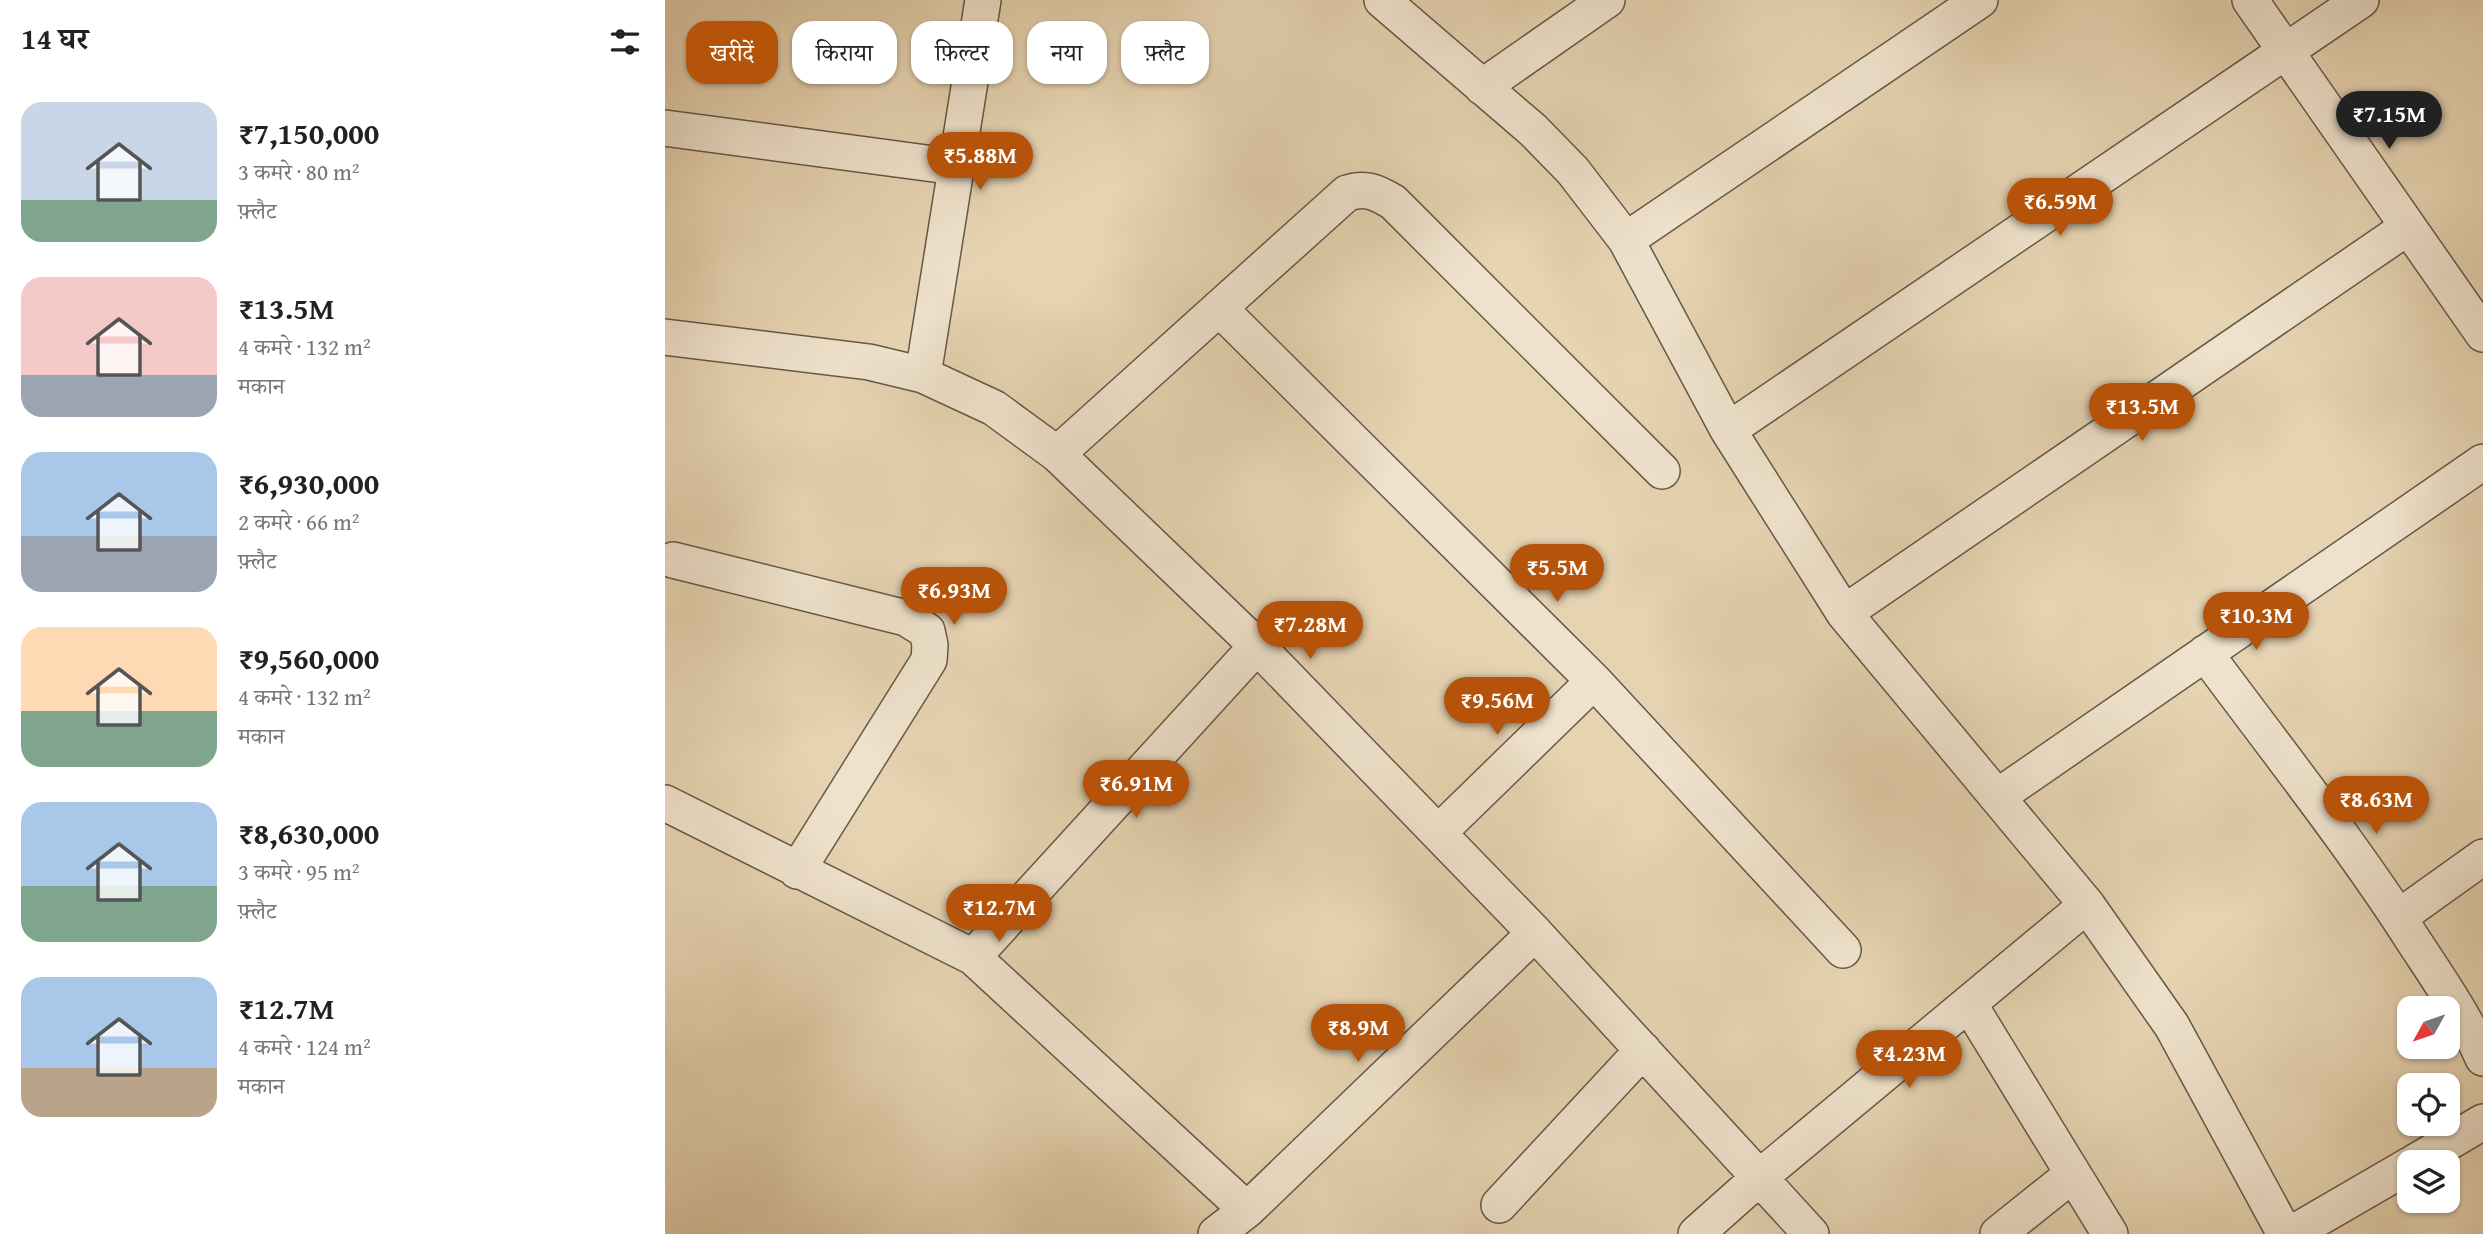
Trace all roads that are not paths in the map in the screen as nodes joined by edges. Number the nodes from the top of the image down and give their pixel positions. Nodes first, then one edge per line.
1 (983, 0) edge
2 (1382, 0) edge
3 (1607, 0) edge
4 (1980, 0) edge
5 (2249, 0) edge
6 (2361, 0) edge
7 (2285, 51) junction
8 (1482, 87) junction
9 (665, 128) edge
10 (956, 167) junction
11 (2408, 227) junction
12 (1626, 240) junction
13 (1219, 308) junction
14 (2483, 334) edge
15 (665, 337) edge
16 (923, 375) junction
17 (1728, 430) junction
18 (1057, 454) junction
19 (2483, 462) edge
20 (1662, 471) dead end
21 (673, 560) dead end
22 (1844, 613) junction
23 (1257, 646) junction
24 (2205, 653) junction
25 (1594, 681) junction
26 (1997, 797) junction
27 (665, 803) edge
28 (1438, 833) junction
29 (2483, 857) edge
30 (797, 871) junction
31 (2087, 905) junction
32 (2399, 917) junction
33 (1535, 933) junction
34 (1843, 950) dead end
35 (973, 957) junction
36 (1969, 1004) junction
37 (1643, 1050) junction
38 (2483, 1058) edge
39 (2483, 1122) edge
40 (2435, 1150) edge
41 (2397, 1173) edge
42 (2073, 1174) junction
43 (1760, 1177) junction
44 (1499, 1205) dead end
45 (1247, 1210) junction
46 (1216, 1234) edge
47 (1696, 1234) edge
48 (1811, 1234) edge
49 (1998, 1234) edge
50 (2110, 1234) edge
51 (2285, 1234) edge
52 (2291, 1234) edge

1 - 10 street
2 - 8 street
3 - 8 street
4 - 12 street
5 - 7 street
6 - 7 street
7 - 11 street
7 - 17 street
8 - 12 street
9 - 10 street
10 - 16 street
11 - 14 street
11 - 22 street
12 - 17 street
13 - 18 street
13 - 20 street
13 - 25 street
15 - 16 street
16 - 18 street
17 - 22 street
18 - 23 street
19 - 24 street
21 - 30 street
22 - 26 street
23 - 28 street
23 - 35 street
24 - 26 street
24 - 32 street
25 - 28 street
25 - 34 street
26 - 31 street
27 - 30 street
28 - 33 street
29 - 32 street
30 - 35 street
31 - 36 street
31 - 51 street
32 - 38 street
33 - 37 street
33 - 45 street
35 - 45 street
36 - 42 street
36 - 43 street
37 - 43 street
37 - 44 street
39 - 40 street
41 - 52 street
42 - 49 street
42 - 50 street
43 - 47 street
43 - 48 street
45 - 46 street

